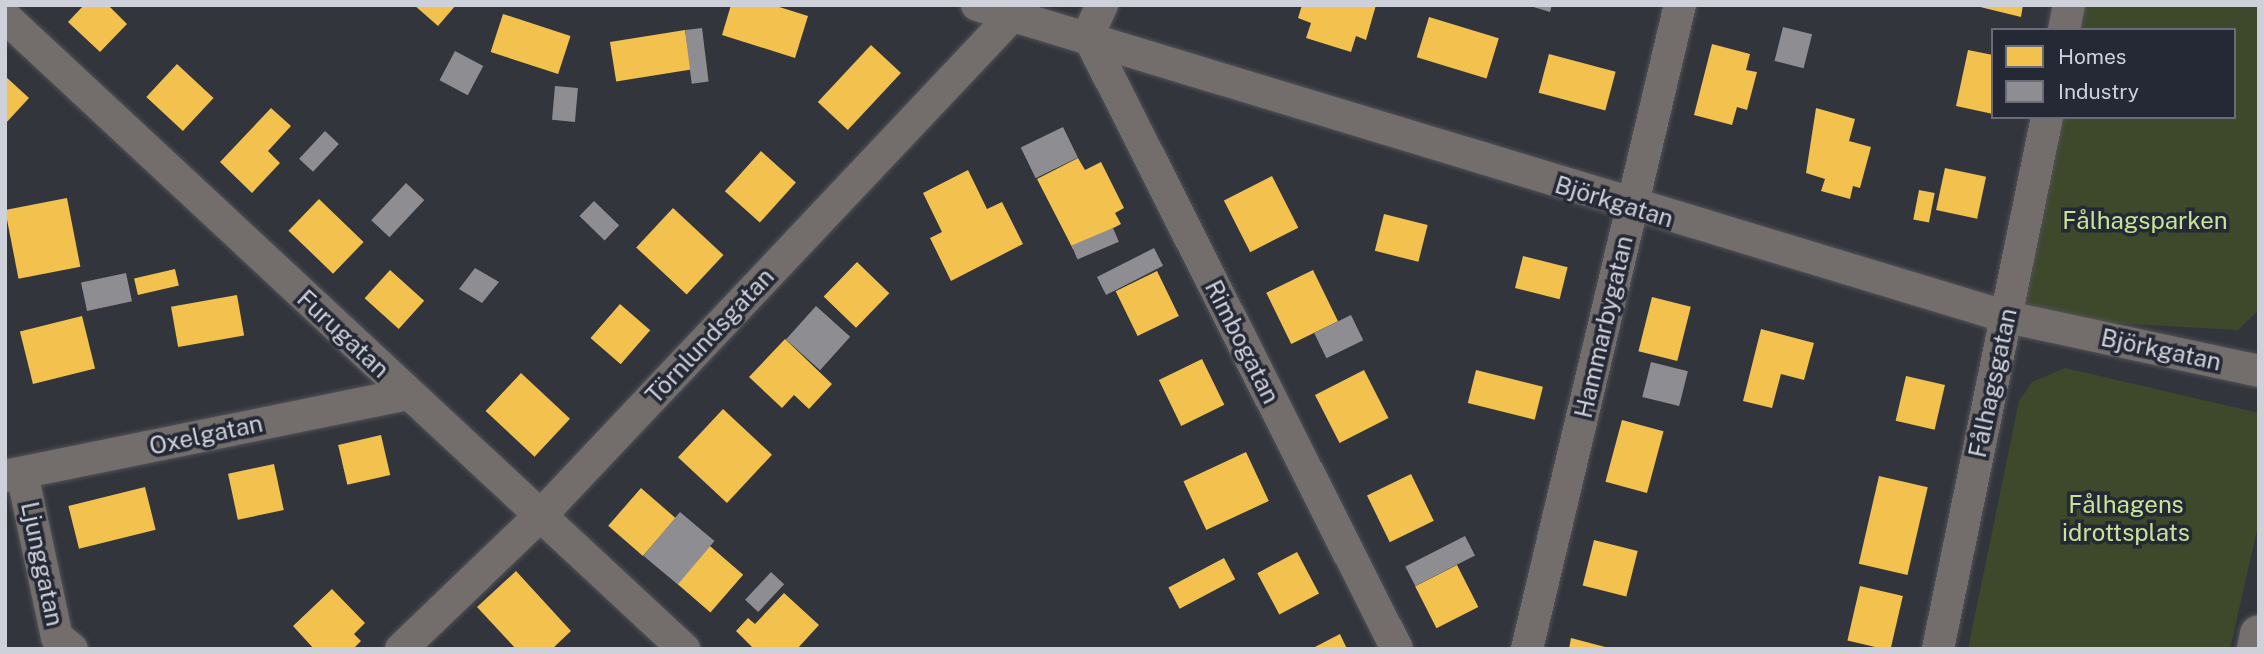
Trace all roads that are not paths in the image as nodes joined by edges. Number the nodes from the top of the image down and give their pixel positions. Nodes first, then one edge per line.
1 (977, 5) edge
2 (1102, 5) edge
3 (1680, 5) edge
4 (2069, 5) edge
5 (1012, 16) junction
6 (5, 17) edge
7 (2064, 28) edge
8 (1088, 35) junction
9 (2046, 119) edge
10 (1631, 208) junction
11 (2007, 317) junction
12 (2259, 371) edge
13 (407, 394) junction
14 (14, 475) edge
15 (542, 514) junction
16 (2259, 634) edge
17 (72, 649) edge
18 (401, 649) edge
19 (684, 649) edge
20 (1397, 649) edge
21 (1527, 649) edge
22 (1938, 649) edge
23 (2256, 649) edge

1 - 5 street, Björkgatan
2 - 8 street
3 - 10 street, Hammarbygatan
4 - 7 street
5 - 8 street, Björkgatan
5 - 15 street, Törnlundsgatan
6 - 13 street, Furugatan
8 - 10 street, Björkgatan
8 - 20 street, Rimbogatan
9 - 11 street, Fålhagsgatan
10 - 11 street, Björkgatan
10 - 21 street, Hammarbygatan
11 - 12 street, Björkgatan
11 - 22 street, Fålhagsgatan
13 - 14 street, Oxelgatan
13 - 15 street, Furugatan
14 - 17 street, Ljunggatan
15 - 18 street, Törnlundsgatan
15 - 19 street, Furugatan
16 - 23 main road

